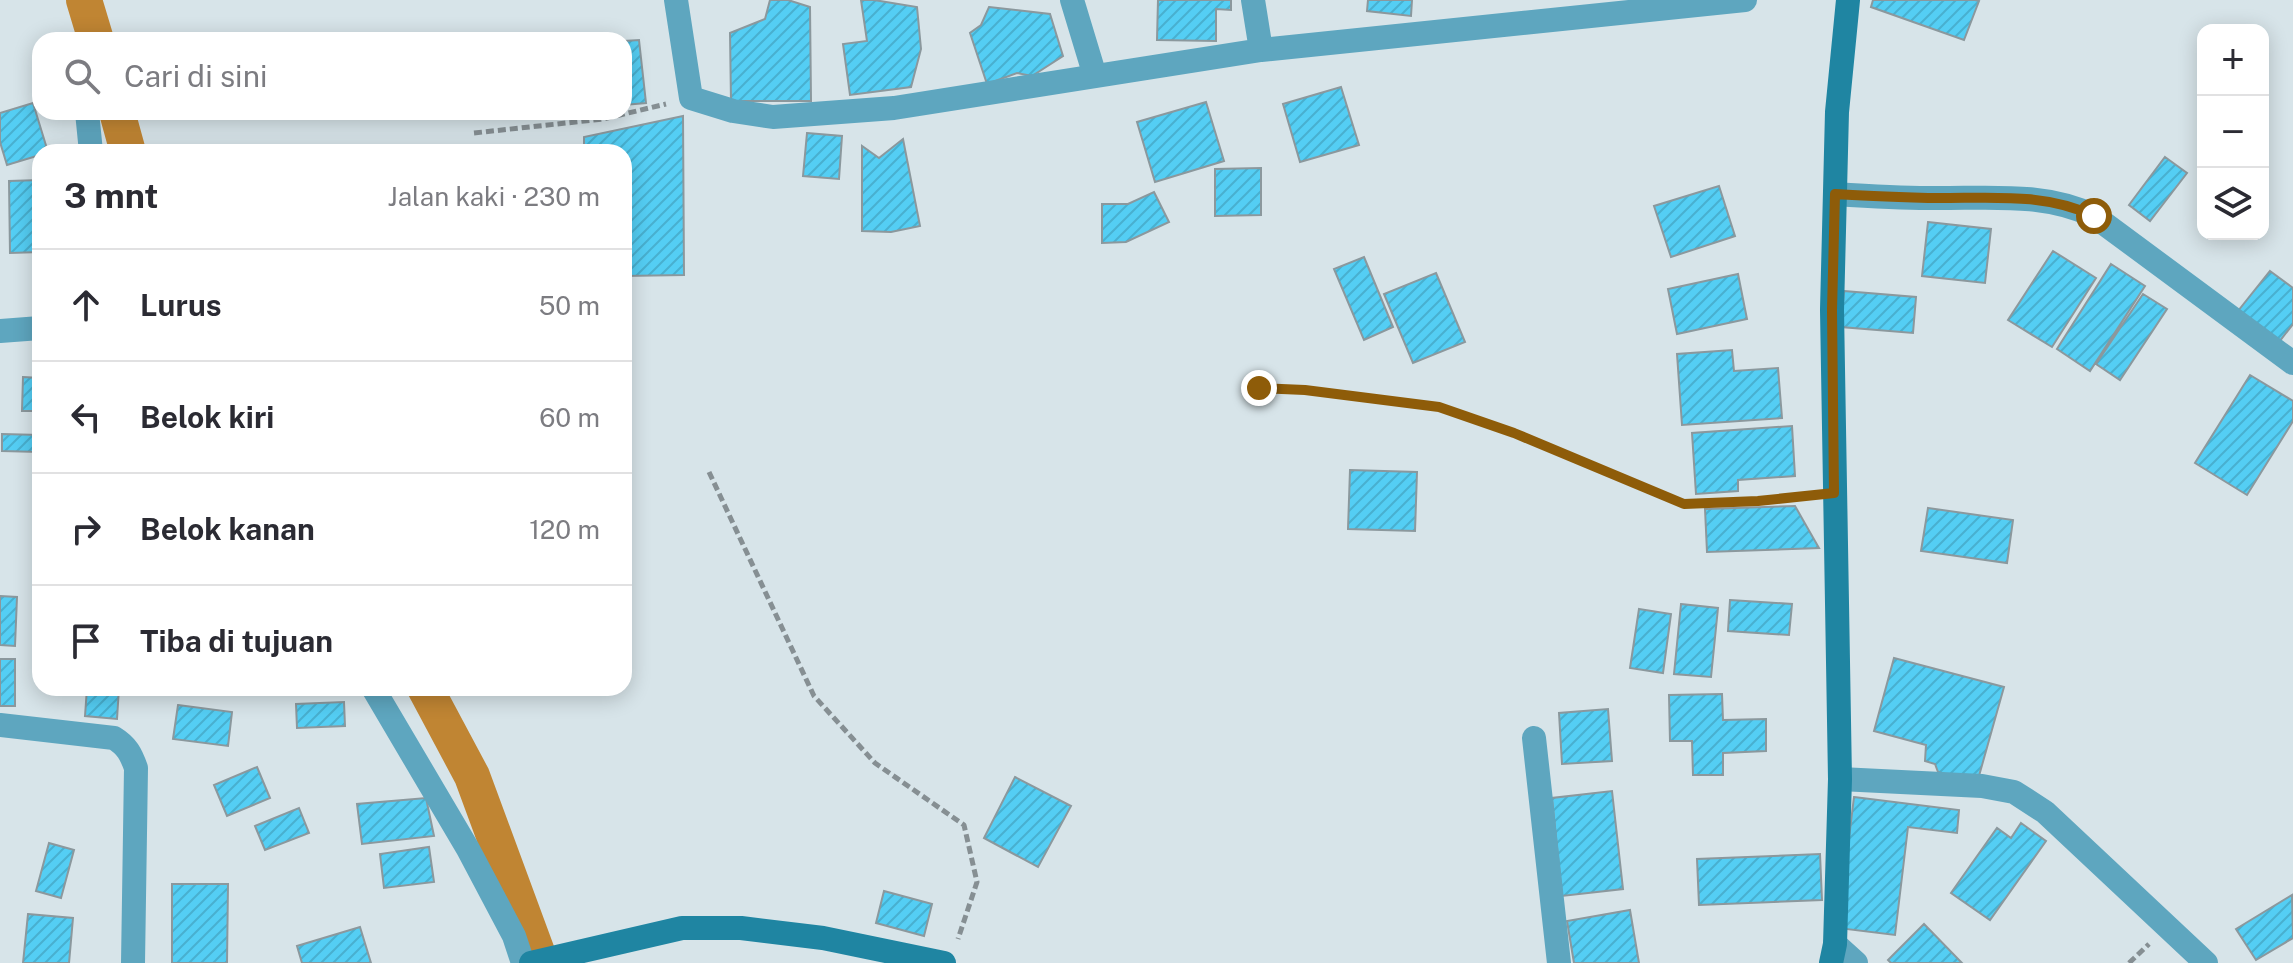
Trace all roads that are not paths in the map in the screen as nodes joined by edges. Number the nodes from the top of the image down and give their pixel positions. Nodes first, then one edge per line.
1 (676, 0) edge
2 (1072, 0) edge
3 (1253, 0) edge
4 (1745, 0) edge
5 (1848, 0) edge
6 (1261, 50) junction
7 (1095, 76) junction
8 (88, 120) edge
9 (90, 144) edge
10 (1835, 194) junction
11 (32, 329) edge
12 (0, 331) edge
13 (2293, 363) edge
14 (378, 696) edge
15 (0, 725) edge
16 (1534, 738) dead end
17 (1840, 779) junction
18 (1833, 953) edge
19 (950, 956) edge
20 (529, 962) edge
21 (133, 963) edge
22 (1559, 963) edge
23 (1856, 963) edge
24 (2206, 963) edge

1 - 7 street
2 - 7 street
3 - 6 street
4 - 6 street
5 - 10 street
6 - 7 street
8 - 9 street
10 - 13 street
10 - 17 street
11 - 12 street
14 - 20 street
15 - 21 street
16 - 22 street
17 - 18 street
17 - 24 street
18 - 23 street
19 - 20 street

